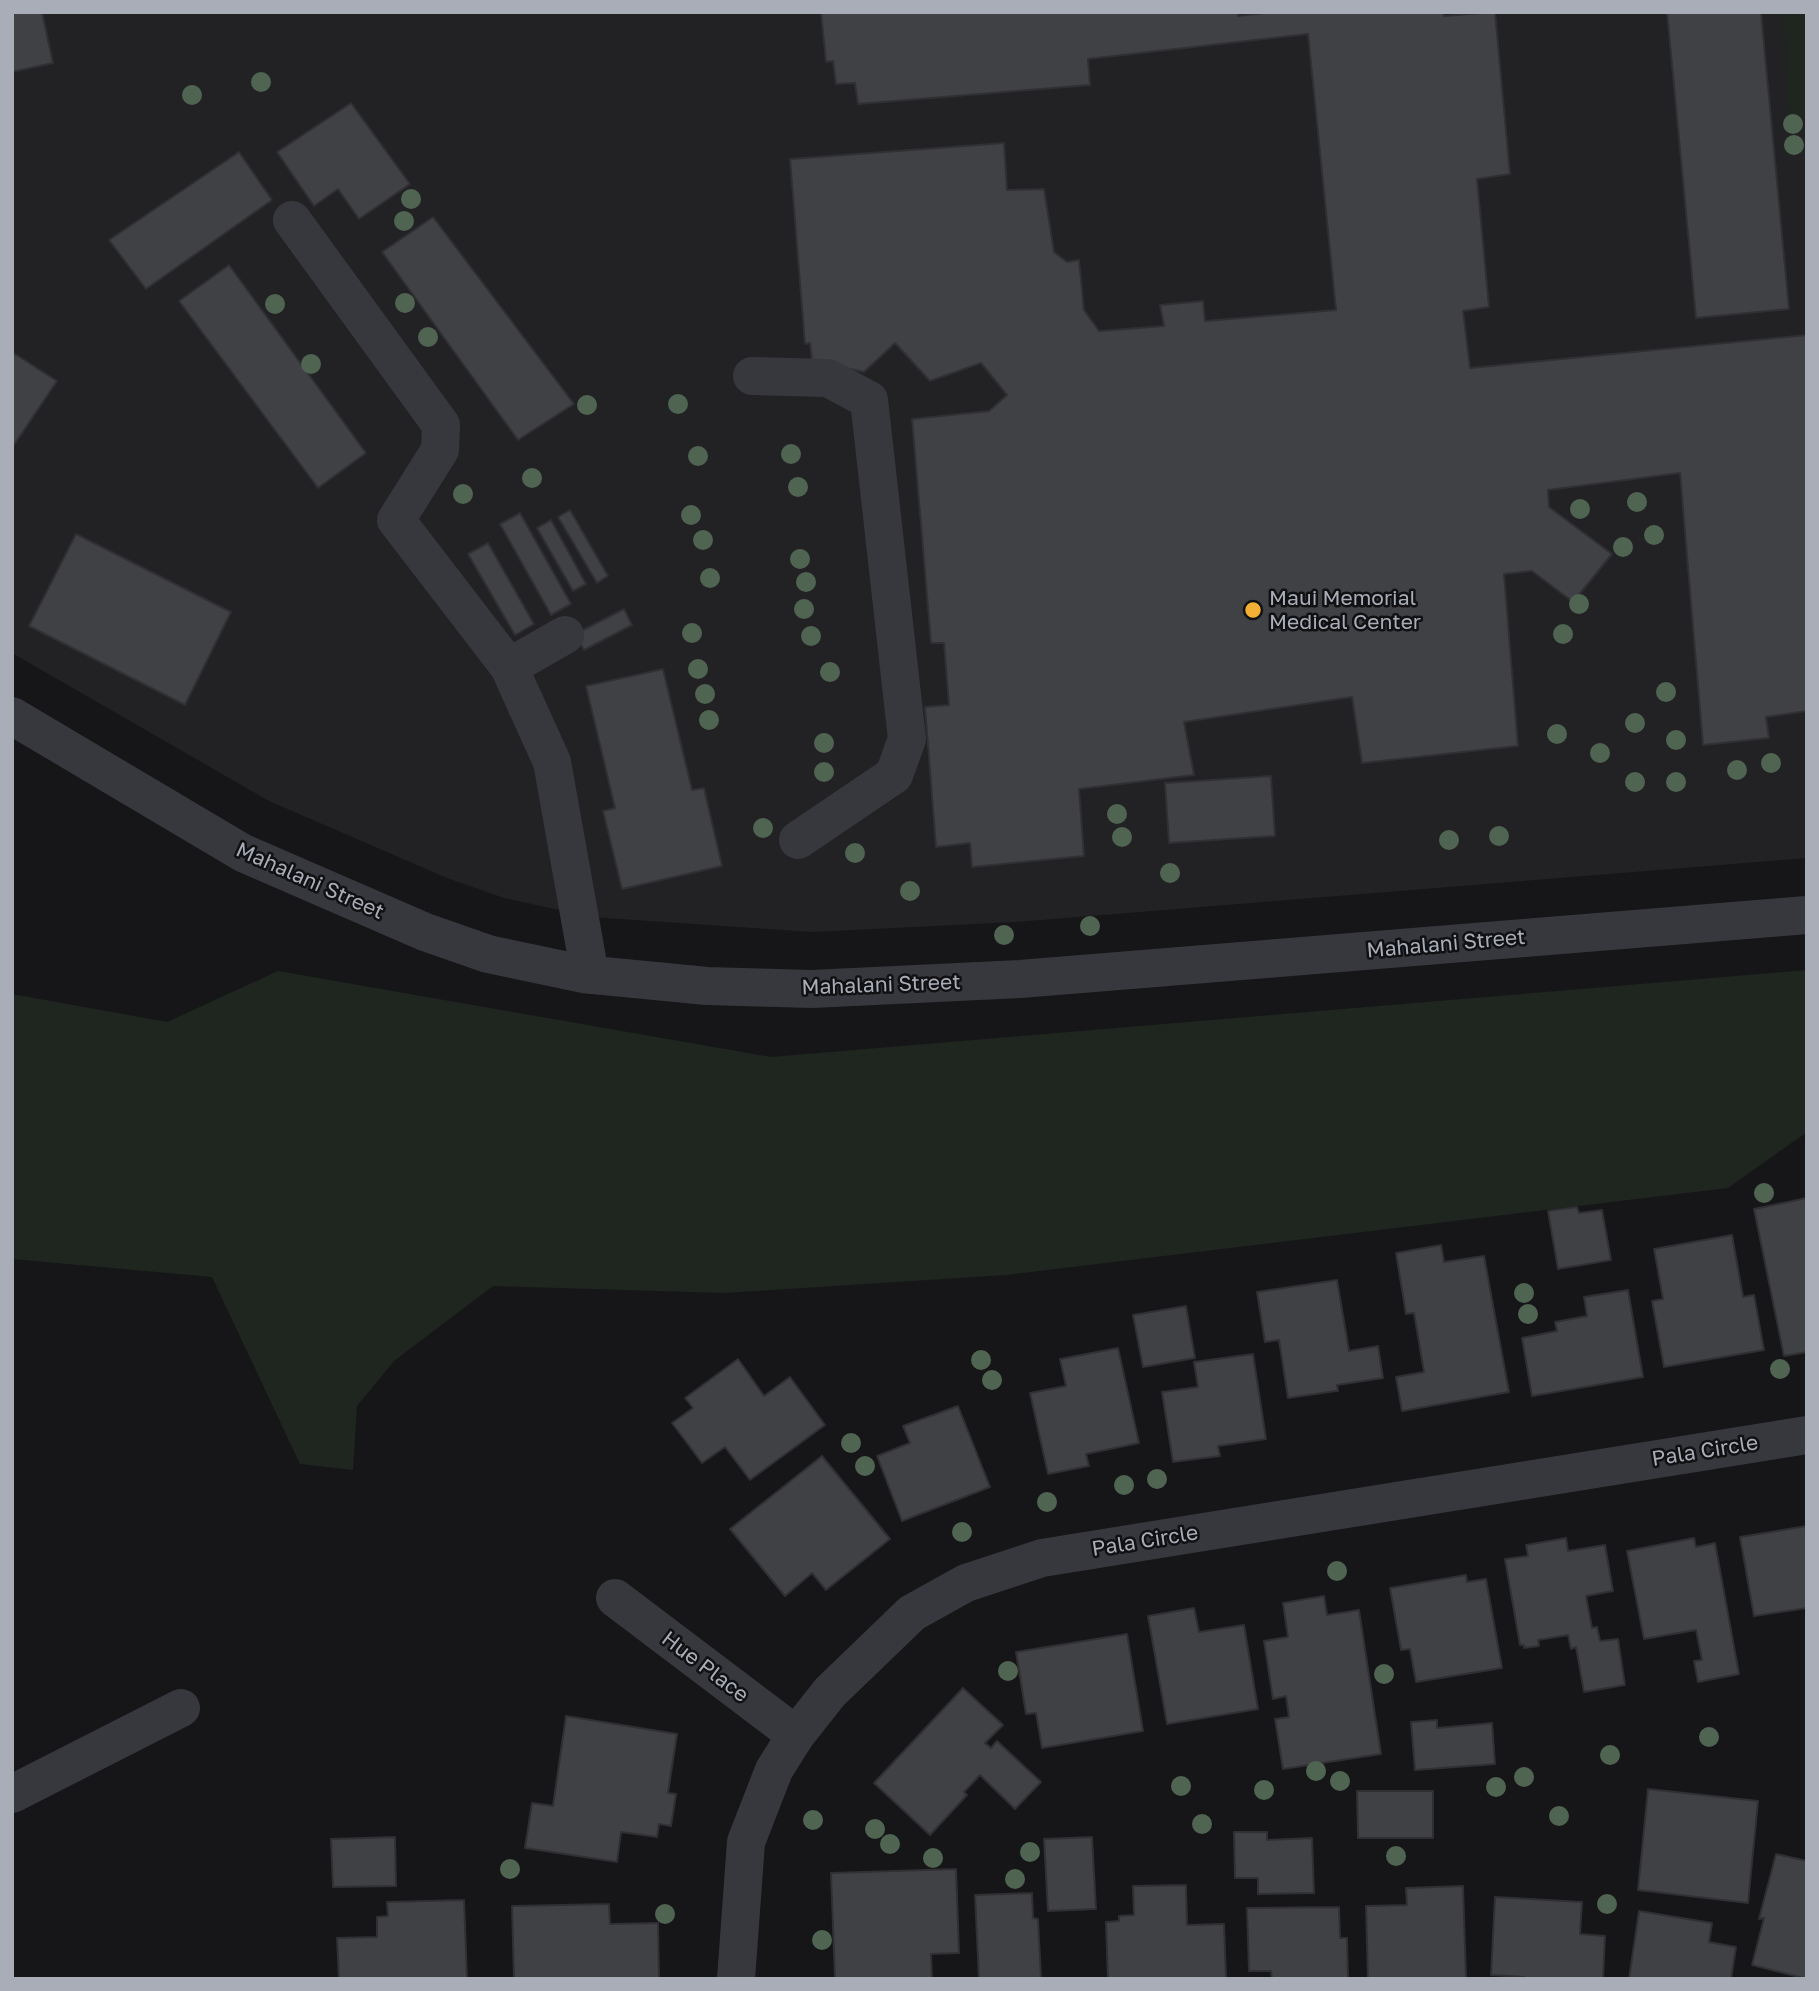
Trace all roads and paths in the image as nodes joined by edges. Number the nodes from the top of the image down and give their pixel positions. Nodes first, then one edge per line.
1 (292, 220) dead end
2 (752, 376) dead end
3 (565, 635) dead end
4 (509, 667) junction
5 (12, 716) edge
6 (798, 840) dead end
7 (1807, 915) edge
8 (590, 975) junction
9 (1807, 1435) edge
10 (615, 1598) dead end
11 (181, 1708) dead end
12 (796, 1735) junction
13 (12, 1794) edge
14 (736, 1979) edge

1 - 4 street
2 - 6 street
3 - 4 street
4 - 8 street
5 - 8 street, Mahalani Street
7 - 8 street, Mahalani Street
9 - 12 street, Pala Circle
10 - 12 street, Hue Place
11 - 13 street
12 - 14 street, Pala Circle

